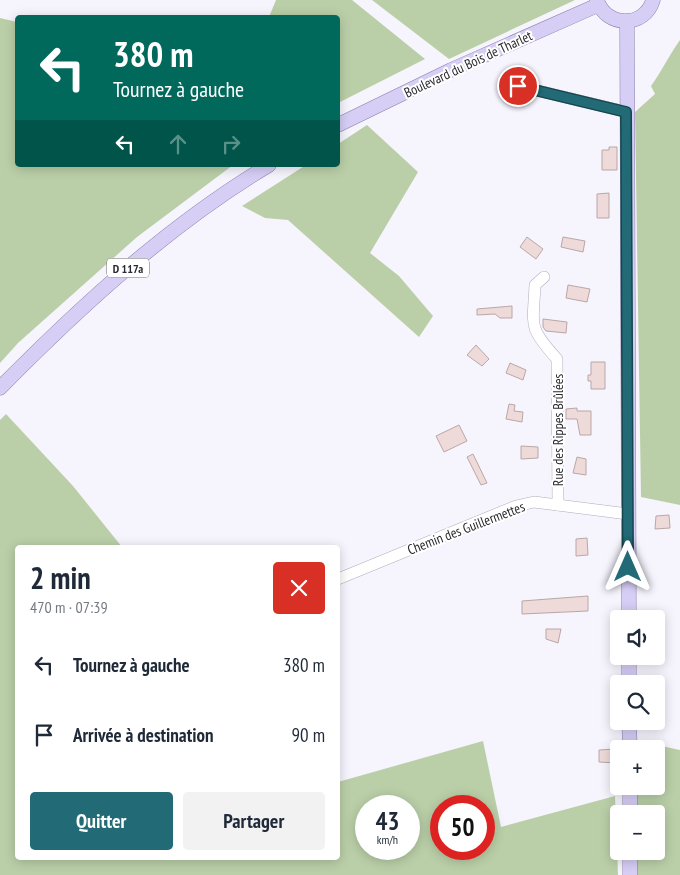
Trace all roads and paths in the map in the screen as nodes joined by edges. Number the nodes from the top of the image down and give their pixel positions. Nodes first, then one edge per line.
1 (653, 0) edge
2 (598, 2) edge
3 (627, 22) junction
4 (518, 86) dead end
5 (626, 112) junction
6 (340, 124) edge
7 (266, 167) edge
8 (544, 277) dead end
9 (0, 388) edge
10 (558, 505) junction
11 (628, 514) junction
12 (340, 578) edge
13 (629, 610) edge
14 (630, 860) edge
15 (630, 875) edge

1 - 3 main road
2 - 3 main road
2 - 6 main road, Boulevard du Bois de Tharlet
3 - 5 main road
4 - 5 street
5 - 11 main road
7 - 9 main road, D 117a
8 - 10 street, Rue des Rippes Brûlées
10 - 11 street, Chemin des Guillermettes
10 - 12 street, Chemin des Guillermettes
11 - 13 main road
14 - 15 main road

